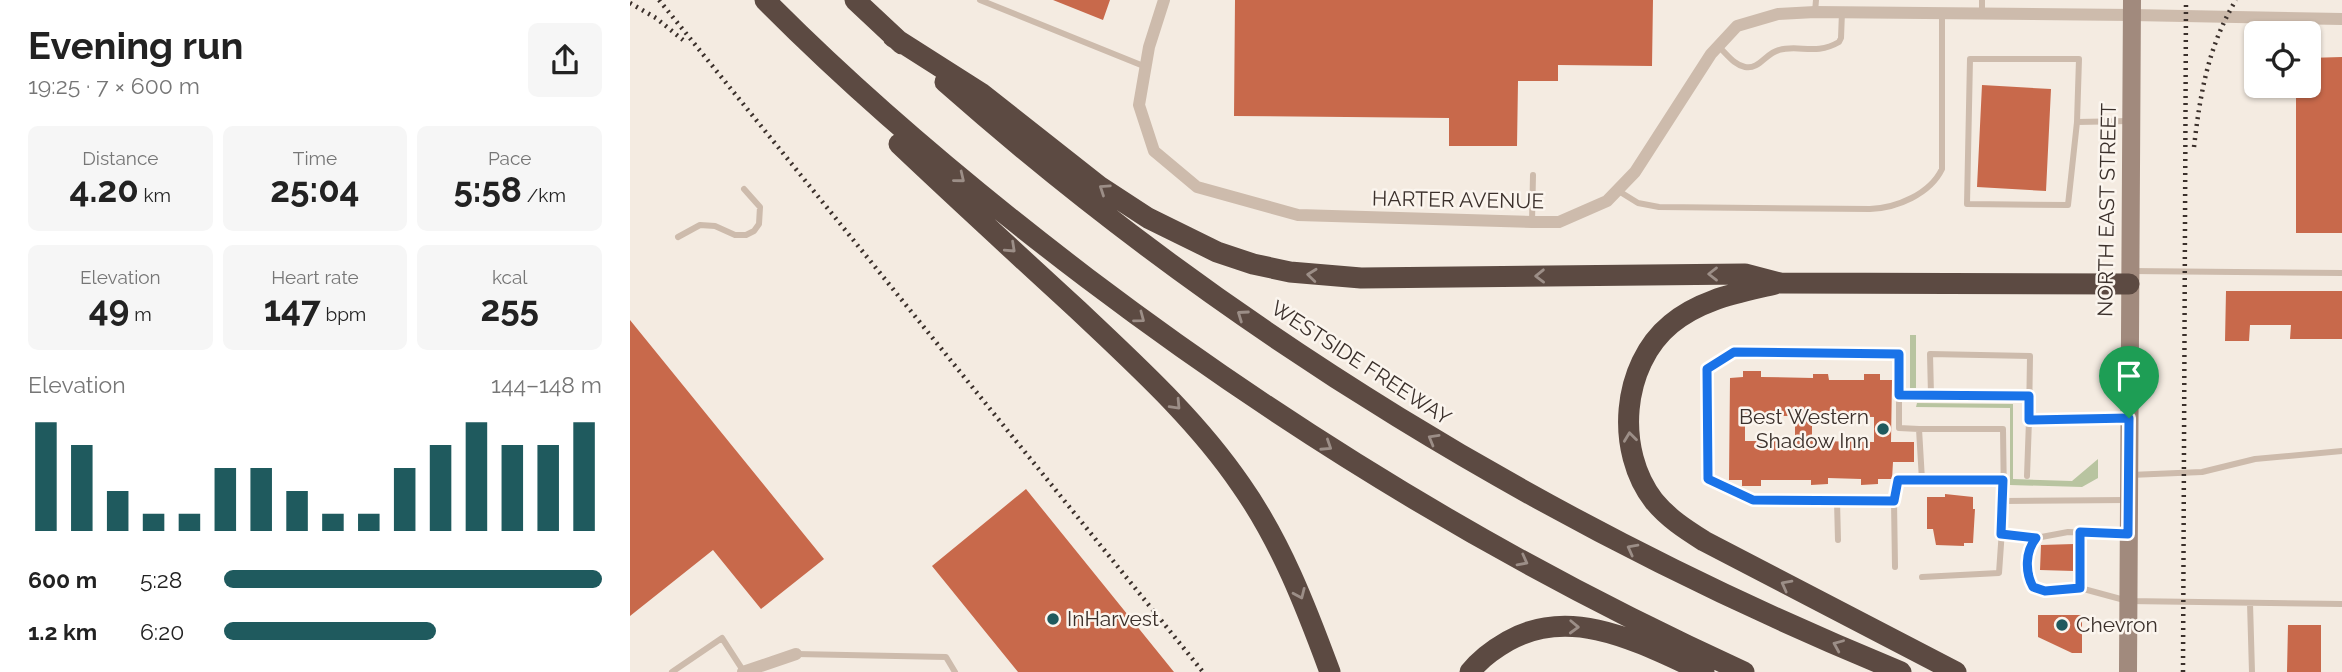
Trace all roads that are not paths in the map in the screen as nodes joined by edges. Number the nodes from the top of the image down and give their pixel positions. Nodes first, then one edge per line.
1 (748, 0) edge
2 (765, 0) edge
3 (855, 0) edge
4 (979, 0) edge
5 (1164, 0) edge
6 (1816, 6) edge
7 (1982, 7) edge
8 (2132, 7) edge
9 (1842, 12) junction
10 (1942, 13) junction
11 (2342, 19) edge
12 (894, 37) junction
13 (1718, 46) junction
14 (1146, 66) junction
15 (2131, 121) junction
16 (2077, 122) junction
17 (1533, 176) dead end
18 (744, 189) dead end
19 (1617, 190) junction
20 (1532, 222) junction
21 (678, 237) dead end
22 (2342, 273) edge
23 (2129, 278) junction
24 (1780, 282) junction
25 (1899, 395) junction
26 (1931, 395) junction
27 (2029, 396) junction
28 (2129, 418) junction
29 (2029, 420) junction
30 (1919, 429) junction
31 (2342, 451) edge
32 (2128, 475) junction
33 (2027, 476) dead end
34 (1922, 480) junction
35 (2003, 480) junction
36 (2128, 500) junction
37 (1837, 501) junction
38 (1894, 501) junction
39 (2004, 501) junction
40 (2080, 532) junction
41 (2001, 534) junction
42 (2128, 534) junction
43 (2036, 538) junction
44 (1838, 540) dead end
45 (1895, 567) dead end
46 (1922, 577) dead end
47 (2080, 588) junction
48 (2128, 601) junction
49 (2250, 603) junction
50 (2342, 604) edge
51 (796, 654) joint
52 (672, 672) edge
53 (743, 672) edge
54 (956, 672) edge
55 (1330, 672) edge
56 (1470, 672) edge
57 (1704, 672) edge
58 (1744, 672) edge
59 (1901, 672) edge
60 (1956, 672) edge
61 (2128, 672) edge
62 (2252, 672) edge

1 -> 55 highway
2 -> 58 highway
3 - 12 highway, WESTSIDE FREEWAY
4 - 14 lane
5 - 14 street, HARTER AVENUE
6 - 9 street, HARTER AVENUE
6 - 13 street, HARTER AVENUE
7 - 8 street, HARTER AVENUE
7 - 10 street, HARTER AVENUE
8 - 11 street, HARTER AVENUE
8 - 15 main road, NORTH EAST STREET
9 - 10 street, HARTER AVENUE
9 - 13 lane
10 - 19 lane
24 -> 12 highway
59 -> 12 highway, WESTSIDE FREEWAY
13 - 19 street, HARTER AVENUE
14 - 20 street, HARTER AVENUE
15 - 16 lane
15 - 23 main road, NORTH EAST STREET
16 - 16 lane
17 - 20 lane
18 - 21 lane
19 - 20 street, HARTER AVENUE
22 - 23 lane
23 - 24 highway
23 - 28 main road, NORTH EAST STREET
60 -> 24 highway
25 - 26 lane
25 - 30 lane
25 - 37 lane
26 - 27 lane
26 - 27 lane
27 - 29 lane
28 - 29 lane
28 - 32 main road, NORTH EAST STREET
29 - 33 lane
30 - 34 lane
30 - 35 lane
31 - 32 lane
32 - 36 main road, NORTH EAST STREET
34 - 35 lane
34 - 38 lane
35 - 39 lane
36 - 39 lane
36 - 42 main road, NORTH EAST STREET
37 - 38 lane
37 - 44 lane
38 - 45 lane
39 - 41 lane
40 - 42 lane
40 - 43 lane
40 - 47 lane
41 - 43 lane
41 - 46 lane
42 - 48 main road, NORTH EAST STREET
43 - 47 lane
47 - 48 lane
48 - 49 lane
48 - 61 main road, NORTH EAST STREET
49 - 50 lane
49 - 62 lane
51 - 53 street
51 - 54 lane
52 - 53 lane
56 -> 57 highway

